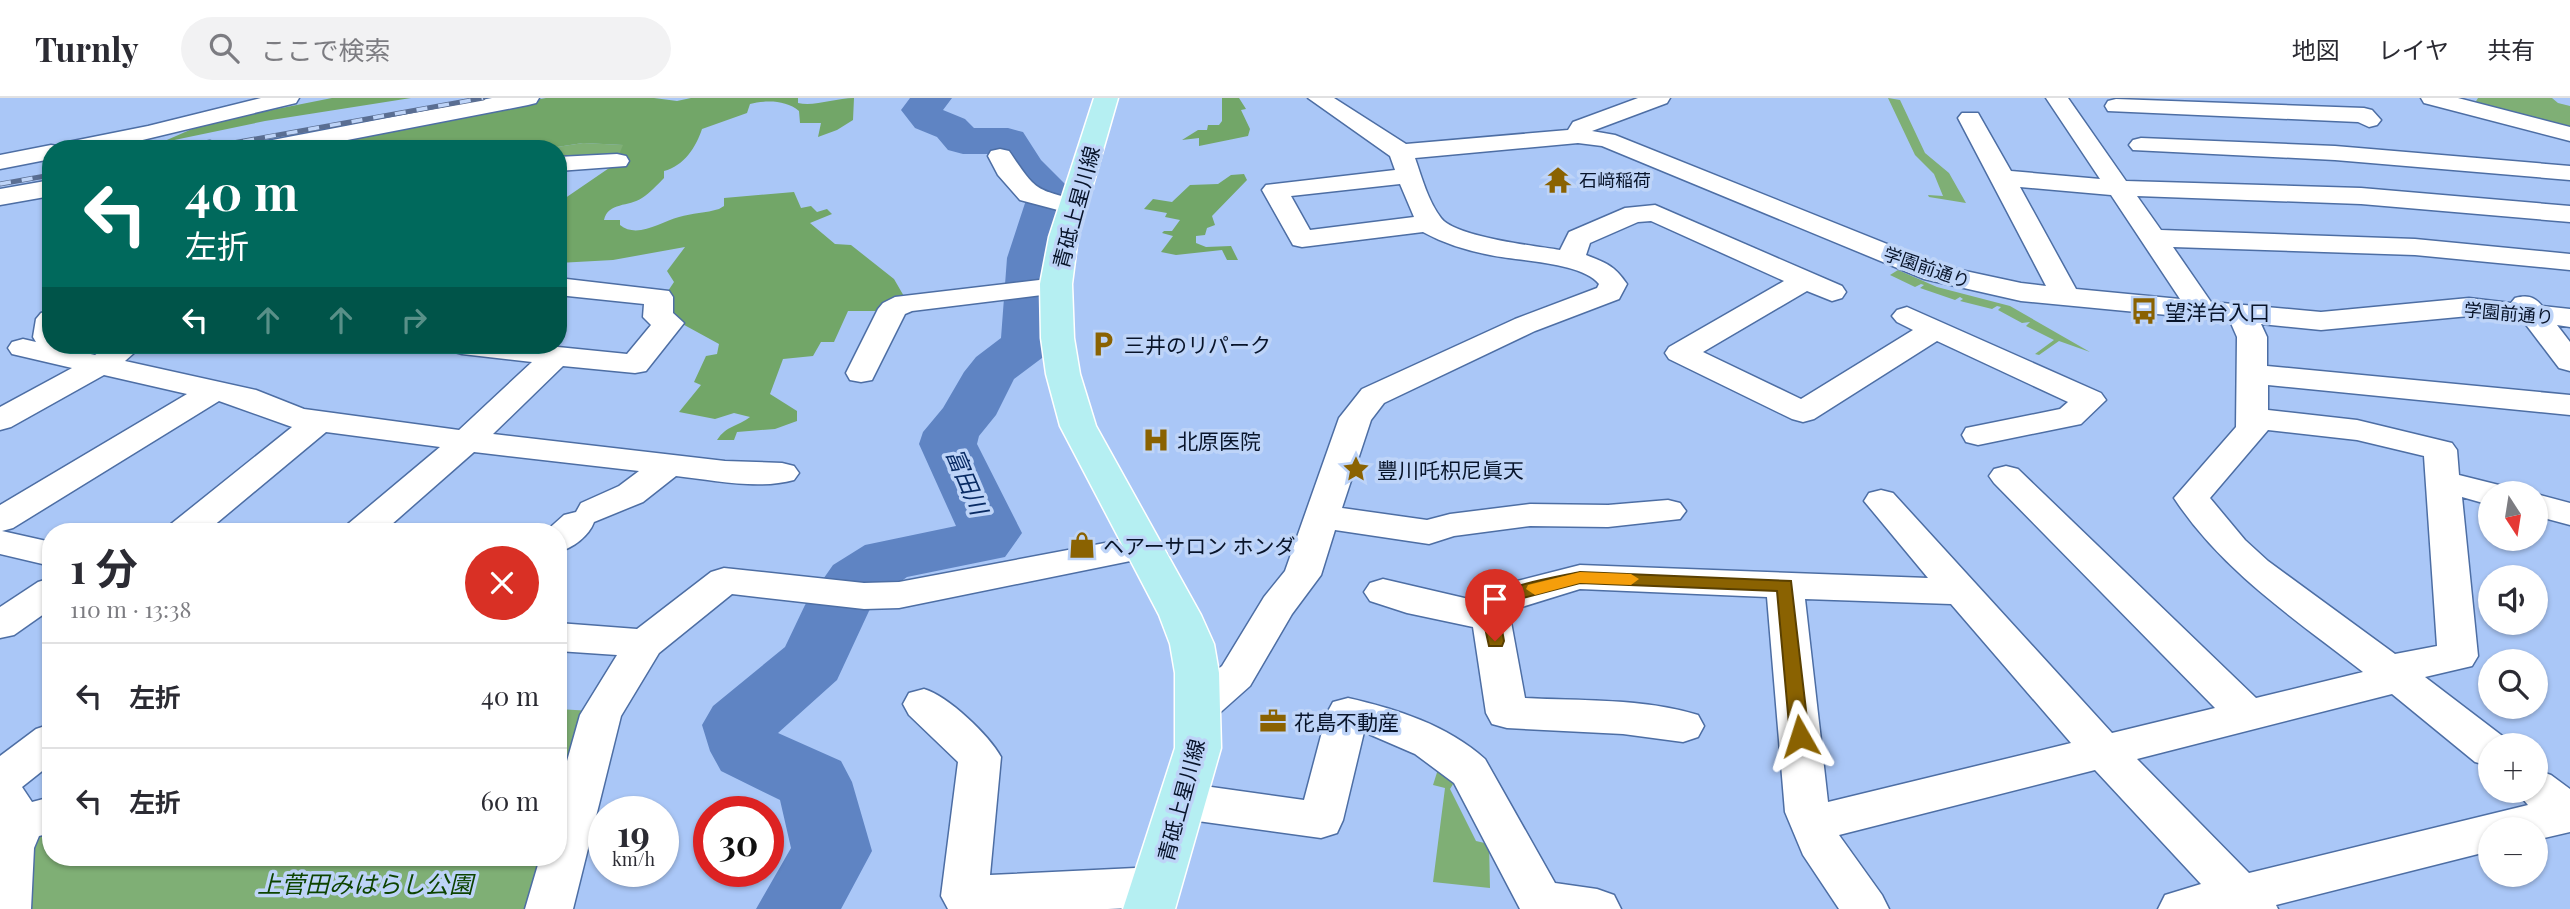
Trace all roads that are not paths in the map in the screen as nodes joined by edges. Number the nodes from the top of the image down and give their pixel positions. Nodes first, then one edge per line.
1 (288, 98) edge
2 (528, 98) edge
3 (1106, 98) edge
4 (1319, 98) edge
5 (1591, 98) edge
6 (1659, 98) edge
7 (2432, 98) edge
8 (2064, 102) edge
9 (2116, 106) dead end
10 (2175, 109) junction
11 (1622, 112) junction
12 (1970, 118) dead end
13 (2369, 120) dead end
14 (2570, 134) edge
15 (1578, 136) junction
16 (113, 140) edge
17 (309, 140) edge
18 (2141, 145) dead end
19 (2219, 148) junction
20 (2396, 151) junction
21 (42, 154) edge
22 (1000, 156) dead end
23 (617, 161) dead end
24 (0, 162) edge
25 (567, 164) edge
26 (1405, 164) junction
27 (2570, 173) edge
28 (2004, 178) junction
29 (2119, 188) junction
30 (42, 190) edge
31 (0, 197) edge
32 (2441, 204) junction
33 (1073, 206) junction
34 (2570, 214) edge
35 (1429, 223) junction
36 (2152, 238) junction
37 (1570, 260) junction
38 (2570, 262) edge
39 (567, 287) edge
40 (1037, 287) junction
41 (2513, 290) dead end
42 (2066, 297) junction
43 (2203, 311) junction
44 (2534, 314) junction
45 (2242, 315) junction
46 (2570, 318) edge
47 (72, 354) edge
48 (115, 354) edge
49 (539, 354) edge
50 (556, 356) junction
51 (2570, 362) edge
52 (100, 365) junction
53 (861, 373) dead end
54 (2252, 374) junction
55 (215, 390) junction
56 (2570, 405) edge
57 (2252, 418) junction
58 (0, 419) edge
59 (319, 421) junction
60 (1978, 435) dead end
61 (467, 441) junction
62 (670, 464) junction
63 (782, 473) dead end
64 (2006, 476) dead end
65 (2442, 481) junction
66 (2478, 491) edge
67 (1881, 501) dead end
68 (2548, 508) edge
69 (1668, 511) dead end
70 (2570, 514) edge
71 (1323, 517) junction
72 (0, 520) edge
73 (195, 523) edge
74 (371, 523) edge
75 (576, 525) edge
76 (0, 542) edge
77 (1142, 548) junction
78 (42, 552) edge
79 (1785, 585) junction
80 (1383, 592) dead end
81 (1962, 592) junction
82 (42, 597) edge
83 (1491, 617) junction
84 (0, 625) edge
85 (567, 638) edge
86 (645, 643) junction
87 (2394, 674) junction
88 (923, 705) dead end
89 (1199, 707) junction
90 (2249, 716) junction
91 (1683, 726) dead end
92 (2478, 740) edge
93 (42, 747) edge
94 (2104, 752) junction
95 (0, 780) edge
96 (2548, 796) edge
97 (1183, 801) junction
98 (24, 809) edge
99 (2570, 813) edge
100 (2548, 819) edge
101 (1811, 824) junction
102 (2478, 836) edge
103 (567, 842) edge
104 (561, 866) edge
105 (1153, 898) edge
106 (2247, 902) edge
107 (7, 909) edge
108 (549, 909) edge
109 (1597, 909) edge
110 (1865, 909) edge
111 (2182, 909) edge

1 - 16 street
2 - 17 street
3 - 33 main road, 青砥上星川線
4 - 26 street
5 - 11 street
6 - 11 street
7 - 14 street
8 - 29 street
9 - 10 street
10 - 13 street
10 - 19 street
11 - 15 street
12 - 28 street
15 - 26 street, 学園前通り
15 - 42 street, 学園前通り
18 - 19 street
19 - 20 street
20 - 27 street
20 - 32 street
21 - 24 street
22 - 33 street
23 - 25 street
26 - 35 street
26 - 35 street, 学園前通り
28 - 29 street
28 - 42 street
29 - 32 street
29 - 36 street
30 - 31 street
32 - 34 street
33 - 40 main road, 青砥上星川線
35 - 37 street
36 - 38 street
36 - 43 street
37 - 60 street
37 - 71 street
39 - 50 street
40 - 53 street
40 - 77 main road, 青砥上星川線
41 - 44 street
42 - 43 street, 学園前通り
43 - 45 street, 学園前通り
44 - 45 street, 学園前通り
44 - 46 street, 学園前通り
44 - 51 street
45 - 54 street
47 - 52 street
48 - 52 street
49 - 50 street
50 - 61 street
52 - 55 street
52 - 58 street
54 - 56 street
54 - 57 street
55 - 59 street
55 - 72 street
57 - 65 street
57 - 87 street
59 - 61 street
59 - 73 street
61 - 62 street
61 - 74 street
62 - 63 street
62 - 75 street
64 - 90 street
65 - 66 street
65 - 87 street
67 - 81 street
68 - 70 street
69 - 71 street
71 - 89 street
76 - 78 street
77 - 86 street
77 - 89 main road, 青砥上星川線
79 - 81 street
79 - 83 street
79 - 101 street
80 - 83 street
81 - 94 street
82 - 84 street
83 - 91 street
85 - 86 street
86 - 103 street
87 - 90 street
87 - 92 street
88 - 105 street
89 - 97 main road, 青砥上星川線
90 - 94 street
93 - 95 street
94 - 101 street
94 - 106 street
96 - 99 street
97 - 105 main road, 青砥上星川線
97 - 109 street
98 - 107 street
99 - 100 street
101 - 110 street
102 - 106 street
104 - 108 street
106 - 111 street

